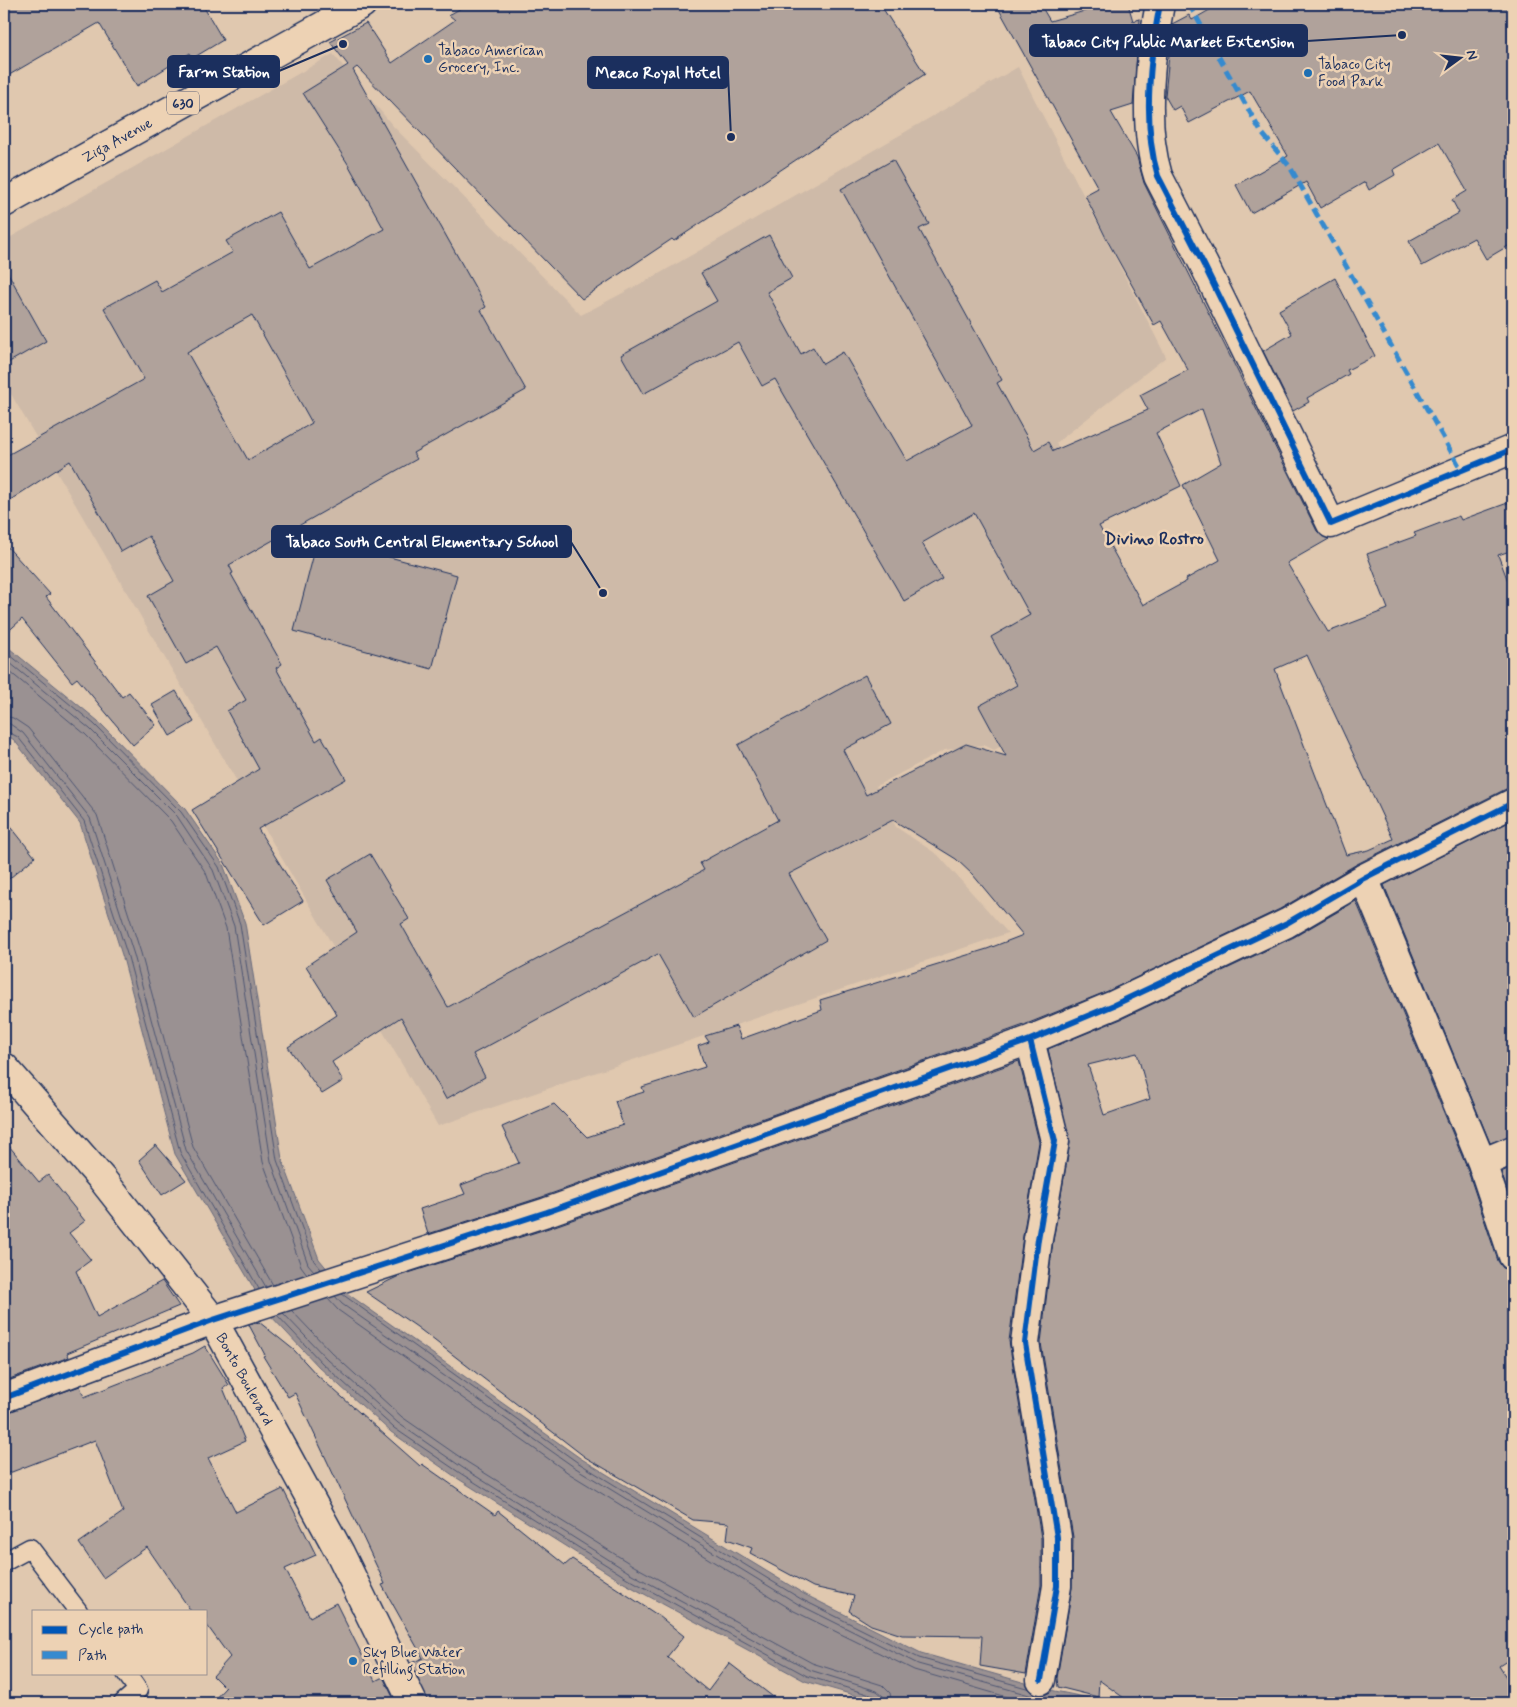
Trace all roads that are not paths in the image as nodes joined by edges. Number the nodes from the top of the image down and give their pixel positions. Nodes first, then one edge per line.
1 (362, 4) edge
2 (1160, 4) edge
3 (4, 203) edge
4 (1513, 449) edge
5 (1513, 803) edge
6 (1364, 878) junction
7 (1030, 1040) junction
8 (4, 1067) edge
9 (1513, 1150) edge
10 (1482, 1163) junction
11 (1513, 1256) edge
12 (213, 1320) junction
13 (4, 1398) edge
14 (4, 1562) edge
15 (77, 1610) edge
16 (127, 1674) edge
17 (1041, 1680) dead end
18 (123, 1703) edge
19 (414, 1703) edge

1 - 3 street, Ziga Avenue / 630
2 - 4 street
5 - 6 street
6 - 7 street
6 - 10 street
7 - 12 street
7 - 17 street
8 - 12 street, Bonto Boulevard
9 - 10 street
10 - 11 street
12 - 13 street
12 - 19 street, Bonto Boulevard
14 - 15 lane
16 - 18 lane

